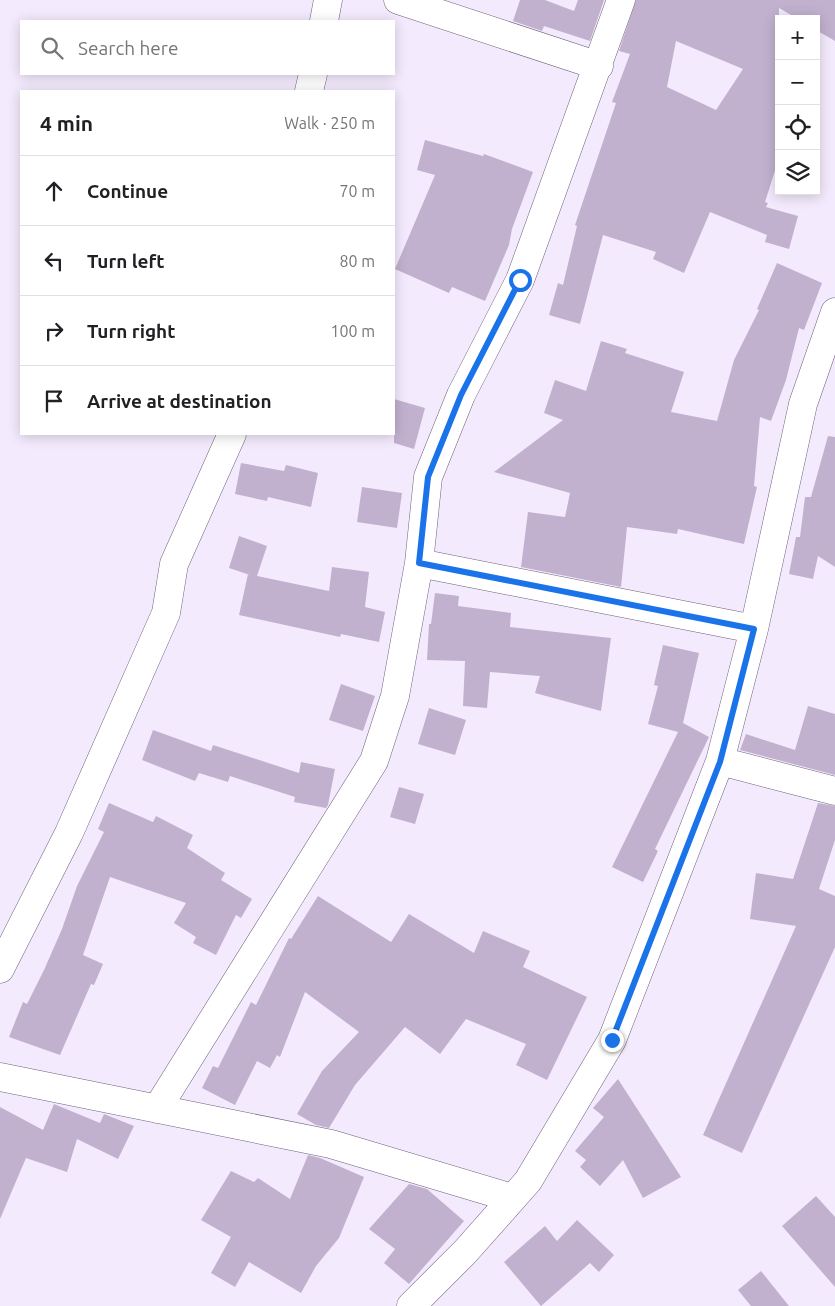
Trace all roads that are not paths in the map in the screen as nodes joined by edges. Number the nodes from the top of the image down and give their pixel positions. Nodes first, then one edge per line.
1 (328, 0) edge
2 (398, 0) edge
3 (622, 0) edge
4 (324, 20) edge
5 (599, 66) junction
6 (313, 75) edge
7 (309, 90) edge
8 (835, 312) edge
9 (232, 435) edge
10 (419, 563) junction
11 (754, 629) junction
12 (720, 762) junction
13 (835, 791) edge
14 (0, 969) edge
15 (0, 1077) edge
16 (157, 1109) junction
17 (512, 1198) junction
18 (411, 1306) edge

1 - 4 street
2 - 5 street
3 - 5 street
5 - 10 street
6 - 7 street
8 - 11 street
9 - 14 street
10 - 11 street
10 - 16 street
11 - 12 street
12 - 13 street
12 - 17 street
15 - 16 street
16 - 17 street
17 - 18 street

